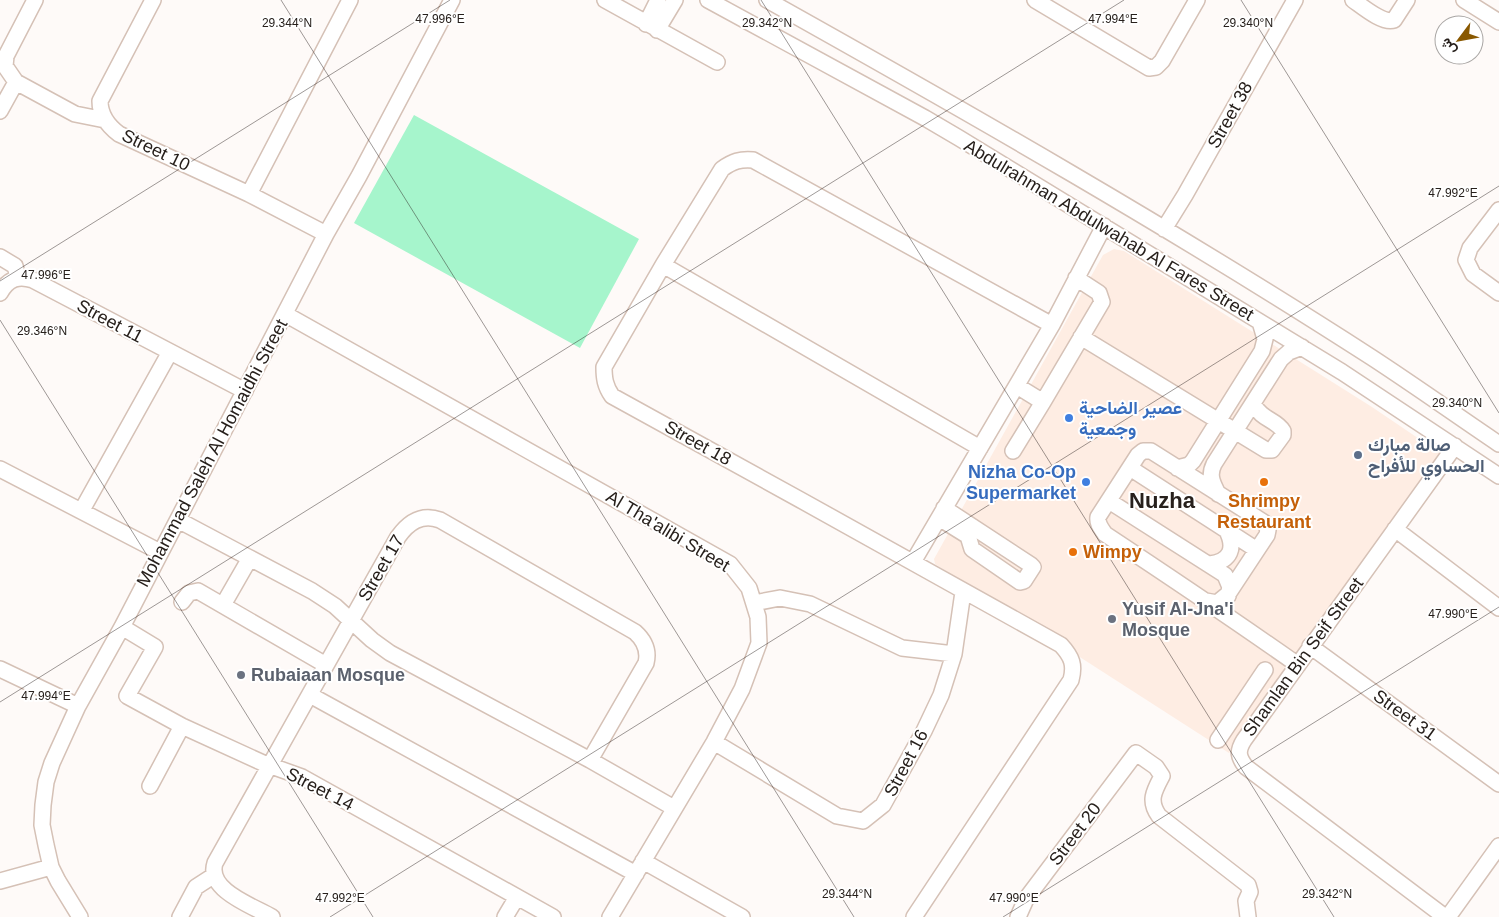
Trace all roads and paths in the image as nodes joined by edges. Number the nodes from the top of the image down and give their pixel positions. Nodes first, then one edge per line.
1 (35, 0) edge
2 (153, 0) edge
3 (350, 0) edge
4 (452, 0) edge
5 (605, 0) edge
6 (658, 0) edge
7 (675, 0) edge
8 (708, 0) edge
9 (766, 0) edge
10 (1035, 0) edge
11 (1197, 0) edge
12 (1294, 0) edge
13 (1353, 0) edge
14 (1407, 0) edge
15 (1464, 0) edge
16 (1499, 22) edge
17 (652, 27) junction
18 (717, 62) dead end
19 (16, 82) junction
20 (936, 94) junction
21 (0, 111) edge
22 (973, 117) junction
23 (925, 118) junction
24 (105, 120) junction
25 (959, 138) junction
26 (249, 194) junction
27 (1499, 210) edge
28 (1104, 226) junction
29 (1164, 229) junction
30 (326, 234) junction
31 (0, 258) edge
32 (664, 265) junction
33 (18, 278) junction
34 (1076, 278) junction
35 (0, 293) edge
36 (1499, 293) edge
37 (285, 314) junction
38 (1260, 322) junction
39 (1052, 325) junction
40 (1082, 337) junction
41 (1302, 347) junction
42 (170, 352) junction
43 (1017, 386) junction
44 (245, 391) junction
45 (1043, 402) junction
46 (1253, 403) junction
47 (1219, 421) junction
48 (1235, 431) junction
49 (1499, 444) edge
50 (1455, 446) junction
51 (980, 448) junction
52 (1013, 451) dead end
53 (1130, 468) junction
54 (1177, 468) junction
55 (0, 469) edge
56 (1499, 476) edge
57 (1218, 494) junction
58 (1109, 501) junction
59 (82, 510) junction
60 (942, 513) junction
61 (178, 520) junction
62 (1395, 529) junction
63 (1226, 530) junction
64 (971, 532) dead end
65 (1257, 550) junction
66 (160, 552) junction
67 (250, 558) junction
68 (913, 562) junction
69 (1210, 564) junction
70 (963, 592) junction
71 (1228, 594) junction
72 (1206, 601) junction
73 (182, 602) dead end
74 (754, 603) junction
75 (223, 605) junction
76 (1499, 608) edge
77 (1232, 618) junction
78 (351, 620) junction
79 (122, 627) junction
80 (1310, 646) junction
81 (954, 654) junction
82 (1298, 664) junction
83 (326, 665) junction
84 (0, 669) edge
85 (1265, 670) dead end
86 (310, 695) junction
87 (1243, 704) junction
88 (78, 706) junction
89 (1260, 716) junction
90 (182, 726) junction
91 (1218, 740) dead end
92 (714, 742) junction
93 (590, 760) junction
94 (270, 765) junction
95 (1499, 784) edge
96 (150, 786) dead end
97 (674, 808) junction
98 (1499, 846) edge
99 (51, 866) junction
100 (639, 867) junction
101 (213, 876) junction
102 (0, 880) edge
103 (517, 897) junction
104 (80, 917) edge
105 (180, 917) edge
106 (272, 917) edge
107 (505, 917) edge
108 (553, 917) edge
109 (610, 917) edge
110 (742, 917) edge
111 (914, 917) edge
112 (1018, 917) edge
113 (1248, 917) edge
114 (1446, 917) edge

1 - 19 street
2 - 24 street, Street 10
3 - 26 street
4 - 30 street, Mohammad Saleh Al Homaidhi Street
5 - 17 street
6 - 17 street
7 - 17 street
8 - 23 street, Abdulrahman Abdulwahab Al Fares Street
9 - 20 street, Abdulrahman Abdulwahab Al Fares Street
10 - 11 street
12 - 29 street, Street 38
13 - 14 street
15 - 16 street
17 - 18 street
19 - 21 street
19 - 24 street
20 - 22 street, Abdulrahman Abdulwahab Al Fares Street
20 - 23 street
22 - 25 street
22 - 29 street, Abdulrahman Abdulwahab Al Fares Street
23 - 25 street, Abdulrahman Abdulwahab Al Fares Street
24 - 26 street, Street 10
25 - 28 street, Abdulrahman Abdulwahab Al Fares Street
26 - 30 street, Street 10
27 - 36 street
28 - 34 street
28 - 38 street, Abdulrahman Abdulwahab Al Fares Street
29 - 49 street, Abdulrahman Abdulwahab Al Fares Street
30 - 37 street, Mohammad Saleh Al Homaidhi Street
31 - 33 street
32 - 39 street, Street 18
32 - 51 street
32 - 68 street, Street 18
33 - 35 street
33 - 42 street, Street 11
34 - 39 street
34 - 40 street
37 - 44 street, Mohammad Saleh Al Homaidhi Street
37 - 74 street, Al Tha'alibi Street
38 - 41 street, Abdulrahman Abdulwahab Al Fares Street
38 - 47 street
39 - 43 street
40 - 45 street
40 - 47 street
41 - 46 street
41 - 50 street, Abdulrahman Abdulwahab Al Fares Street
42 - 44 street, Street 11
42 - 59 street
43 - 45 street
43 - 51 street
44 - 61 street, Mohammad Saleh Al Homaidhi Street
45 - 52 street
46 - 48 street
46 - 48 street
47 - 48 street
47 - 54 street
48 - 57 street
50 - 56 street, Abdulrahman Abdulwahab Al Fares Street
50 - 62 street, Shamlan Bin Seif Street
51 - 60 street
53 - 54 street
53 - 58 street
53 - 63 street
54 - 57 street
55 - 59 street
57 - 65 street
58 - 69 street
58 - 72 street
59 - 66 street
60 - 64 street
60 - 68 street
61 - 66 street, Mohammad Saleh Al Homaidhi Street
61 - 67 street
62 - 76 street
62 - 80 street, Shamlan Bin Seif Street
63 - 65 street
63 - 69 street
65 - 71 street
66 - 79 street, Mohammad Saleh Al Homaidhi Street
67 - 75 street
67 - 78 street
68 - 70 street, Street 18
69 - 71 street
70 - 81 street, Street 16
70 - 111 street, Street 18
71 - 72 street
71 - 77 street
72 - 77 street
73 - 75 street
74 - 81 street
74 - 92 street, Al Tha'alibi Street
75 - 83 street
77 - 82 street
78 - 83 street
78 - 93 street, Street 17
78 - 93 street, Street 17
79 - 88 street, Mohammad Saleh Al Homaidhi Street
79 - 90 street
80 - 82 street, Shamlan Bin Seif Street
80 - 95 street, Street 31
81 - 92 street, Street 16
82 - 89 street, Shamlan Bin Seif Street
83 - 86 street
84 - 88 street
85 - 87 street
86 - 94 street
86 - 100 street
87 - 89 street
87 - 91 street
88 - 99 street, Mohammad Saleh Al Homaidhi Street
89 - 114 street, Shamlan Bin Seif Street
90 - 94 street
90 - 96 street
92 - 97 street, Al Tha'alibi Street
93 - 97 street, Street 17
94 - 101 street, Street 14
94 - 103 street, Street 14
97 - 100 street, Al Tha'alibi Street
98 - 114 street
99 - 102 street
99 - 104 street, Mohammad Saleh Al Homaidhi Street
100 - 109 street, Al Tha'alibi Street
100 - 110 street
101 - 105 street
101 - 106 street
103 - 107 street
103 - 108 street, Street 14
112 - 113 street, Street 20

